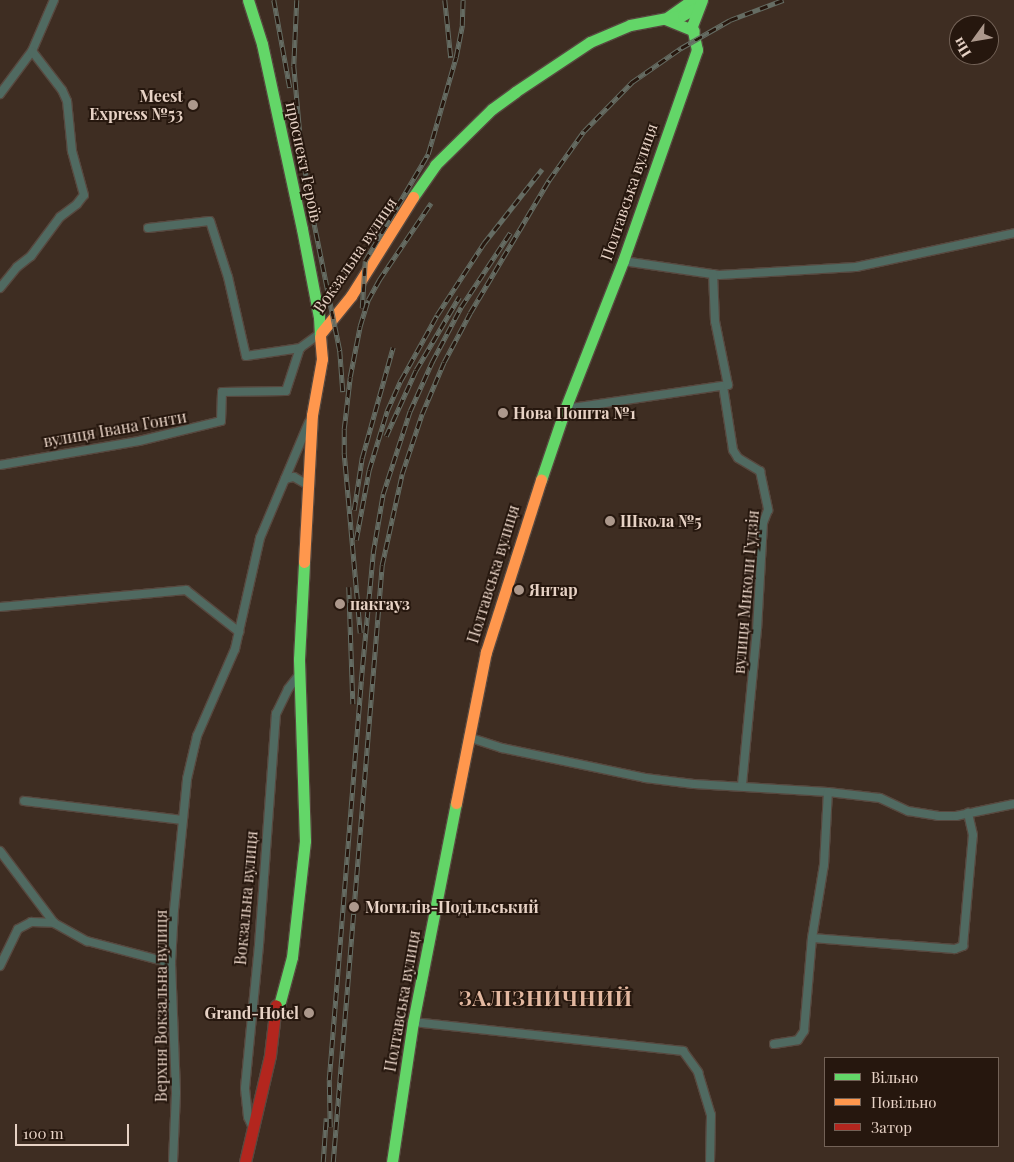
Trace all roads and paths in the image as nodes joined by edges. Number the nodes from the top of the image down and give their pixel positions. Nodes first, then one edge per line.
1 (54, 0) edge
2 (248, 0) edge
3 (696, 6) edge
4 (664, 19) junction
5 (694, 31) junction
6 (32, 51) junction
7 (0, 94) edge
8 (148, 228) dead end
9 (1014, 233) edge
10 (623, 262) junction
11 (713, 274) junction
12 (0, 288) edge
13 (321, 333) junction
14 (300, 348) junction
15 (726, 386) junction
16 (565, 409) junction
17 (312, 415) junction
18 (0, 465) edge
19 (285, 480) junction
20 (308, 485) junction
21 (0, 607) edge
22 (239, 632) junction
23 (299, 675) junction
24 (468, 738) junction
25 (742, 786) junction
26 (828, 792) junction
27 (24, 801) dead end
28 (1014, 804) edge
29 (968, 812) junction
30 (183, 820) junction
31 (0, 851) edge
32 (54, 923) junction
33 (812, 938) junction
34 (172, 963) junction
35 (0, 966) edge
36 (414, 1022) junction
37 (774, 1044) dead end
38 (254, 1129) junction
39 (173, 1162) edge
40 (245, 1162) edge
41 (392, 1162) edge
42 (710, 1162) edge

1 - 6 street
2 - 13 main road, проспект Героїв
3 - 4 main road, Вокзальна вулиця
3 - 5 main road, Полтавська вулиця
4 - 5 main road
4 - 13 main road, Вокзальна вулиця
5 - 10 main road, Полтавська вулиця
6 - 7 street
6 - 12 street
8 - 14 street
9 - 11 street
10 - 11 street
10 - 16 main road, Полтавська вулиця
11 - 15 street, вулиця Миколи Гудзія
13 - 14 street
13 - 17 main road, Вокзальна вулиця
14 - 18 street, вулиця Івана Гонти
15 - 16 street
15 - 25 street, вулиця Миколи Гудзія
16 - 24 main road, Полтавська вулиця
17 - 19 street, Верхня Вокзальна вулиця
17 - 20 main road, Вокзальна вулиця
19 - 20 street
19 - 22 street, Верхня Вокзальна вулиця
20 - 23 main road, Вокзальна вулиця
21 - 22 street
22 - 30 street, Верхня Вокзальна вулиця
23 - 38 main road, Вокзальна вулиця
23 - 38 street, Вокзальна вулиця
24 - 25 street
24 - 36 main road, Полтавська вулиця
25 - 26 street
26 - 29 street
26 - 33 street
27 - 30 street
28 - 29 street
29 - 33 street
30 - 34 street, Верхня Вокзальна вулиця
31 - 32 street
32 - 34 street
32 - 35 street
33 - 37 street
34 - 39 street, Верхня Вокзальна вулиця
36 - 41 main road, Полтавська вулиця
36 - 42 street
38 - 40 main road, Вокзальна вулиця

